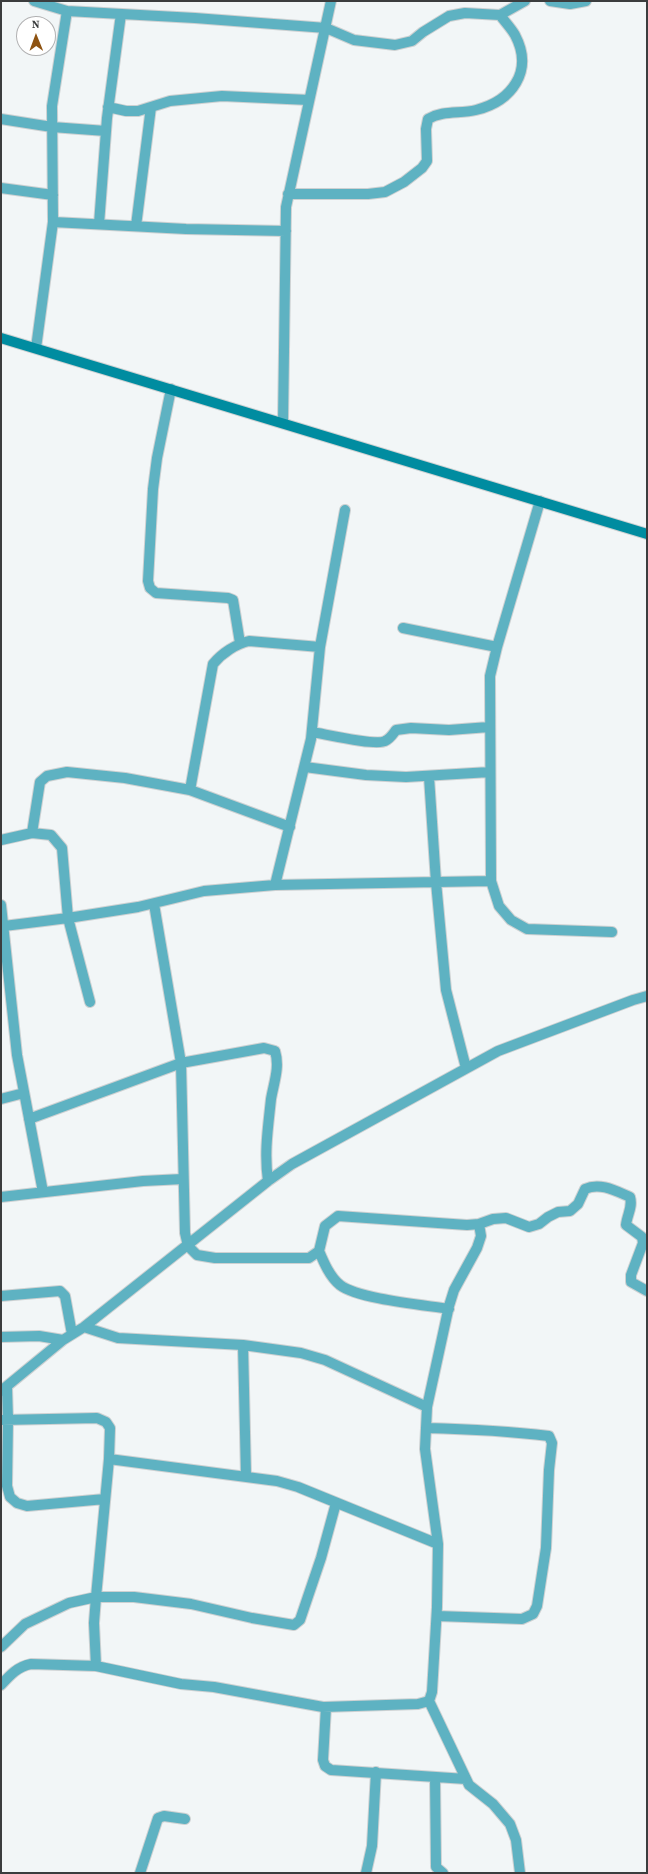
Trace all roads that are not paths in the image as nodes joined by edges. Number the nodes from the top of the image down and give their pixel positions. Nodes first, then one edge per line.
1 (34, 1) edge
2 (332, 1) edge
3 (525, 1) edge
4 (550, 1) edge
5 (586, 1) edge
6 (67, 11) junction
7 (121, 14) junction
8 (500, 15) junction
9 (326, 28) junction
10 (309, 100) junction
11 (108, 107) junction
12 (151, 107) junction
13 (1, 119) edge
14 (52, 127) junction
15 (106, 131) junction
16 (1, 188) edge
17 (288, 194) junction
18 (53, 195) junction
19 (53, 222) junction
20 (99, 224) junction
21 (136, 226) junction
22 (286, 231) junction
23 (1, 338) edge
24 (36, 348) junction
25 (171, 389) junction
26 (283, 423) junction
27 (540, 501) junction
28 (345, 510) dead end
29 (647, 534) edge
30 (402, 628) dead end
31 (240, 643) junction
32 (320, 647) junction
33 (497, 647) junction
34 (490, 728) junction
35 (312, 732) junction
36 (305, 767) junction
37 (490, 772) junction
38 (429, 777) junction
39 (190, 790) junction
40 (290, 827) junction
41 (32, 833) junction
42 (1, 840) edge
43 (491, 881) junction
44 (436, 882) junction
45 (275, 885) junction
46 (154, 904) junction
47 (1, 905) edge
48 (68, 918) junction
49 (4, 926) junction
50 (612, 932) dead end
51 (647, 996) edge
52 (90, 1002) dead end
53 (181, 1063) junction
54 (466, 1068) junction
55 (24, 1093) junction
56 (1, 1099) edge
57 (29, 1119) junction
58 (183, 1179) junction
59 (268, 1181) junction
60 (43, 1192) junction
61 (1, 1197) edge
62 (479, 1224) junction
63 (188, 1246) junction
64 (319, 1252) junction
65 (647, 1291) edge
66 (1, 1296) edge
67 (449, 1309) junction
68 (84, 1326) junction
69 (1, 1337) edge
70 (68, 1337) junction
71 (243, 1346) junction
72 (4, 1389) edge
73 (427, 1407) junction
74 (5, 1420) edge
75 (426, 1428) junction
76 (109, 1458) junction
77 (246, 1476) junction
78 (105, 1500) junction
79 (336, 1503) junction
80 (438, 1544) junction
81 (96, 1598) junction
82 (437, 1616) junction
83 (1, 1647) edge
84 (96, 1666) junction
85 (1, 1685) edge
86 (429, 1701) junction
87 (326, 1707) junction
88 (376, 1772) junction
89 (435, 1776) junction
90 (466, 1779) junction
91 (185, 1819) dead end
92 (140, 1873) edge
93 (366, 1873) edge
94 (443, 1873) edge
95 (520, 1873) edge

1 - 6 street
2 - 9 street
3 - 8 street
4 - 5 street
6 - 7 street
6 - 14 street
7 - 9 street
7 - 11 street
8 - 9 street
8 - 17 street
9 - 10 street
10 - 12 street
10 - 17 street
11 - 12 street
11 - 15 street
12 - 21 street
13 - 14 street
14 - 15 street
14 - 18 street
15 - 20 street
16 - 18 street
17 - 22 street
18 - 19 street
19 - 20 street
19 - 24 street
20 - 21 street
21 - 22 street
22 - 26 street
23 - 24 main road
24 - 25 main road
25 - 26 main road
25 - 31 street
26 - 27 main road
27 - 29 main road
27 - 33 street
28 - 32 street
30 - 33 street
31 - 32 street
31 - 39 street
32 - 35 street
33 - 34 street
34 - 35 street
34 - 37 street
35 - 36 street
36 - 38 street
36 - 40 street
37 - 38 street
37 - 43 street
38 - 44 street
39 - 40 street
39 - 41 street
40 - 45 street
41 - 42 street
41 - 48 street
43 - 44 street
43 - 50 street
44 - 45 street
44 - 54 street
45 - 46 street
46 - 48 street
46 - 53 street
47 - 49 street
48 - 49 street
48 - 52 street
49 - 55 street
51 - 54 street
53 - 57 street
53 - 58 street
53 - 59 street
54 - 59 street
55 - 56 street
55 - 57 street
57 - 60 street
58 - 60 street
58 - 63 street
59 - 63 street
60 - 61 street
62 - 64 street
62 - 65 street
62 - 67 street
63 - 64 street
63 - 68 street
64 - 67 street
66 - 70 street
67 - 73 street
68 - 70 street
68 - 71 street
69 - 70 street
70 - 72 street
71 - 73 street
71 - 77 street
72 - 74 street
73 - 75 street
74 - 76 street
74 - 78 street
75 - 80 street
75 - 82 street
76 - 77 street
76 - 78 street
77 - 79 street
78 - 81 street
79 - 80 street
79 - 81 street
80 - 82 street
81 - 83 street
81 - 84 street
82 - 86 street
84 - 85 street
84 - 87 street
86 - 87 street
86 - 90 street
87 - 88 street
88 - 89 street
88 - 93 street
89 - 90 street
89 - 94 street
90 - 95 street
91 - 92 street

